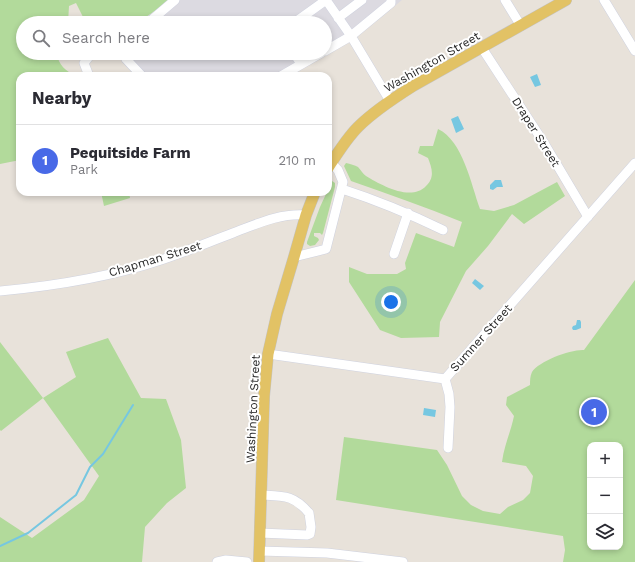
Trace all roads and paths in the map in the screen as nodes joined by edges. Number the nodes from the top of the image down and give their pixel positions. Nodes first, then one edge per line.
1 (175, 0) edge
2 (362, 0) edge
3 (391, 0) edge
4 (505, 0) edge
5 (604, 0) edge
6 (562, 1) edge
7 (156, 16) edge
8 (304, 16) edge
9 (338, 18) junction
10 (521, 26) junction
11 (351, 36) junction
12 (332, 46) edge
13 (482, 48) junction
14 (635, 51) edge
15 (86, 60) edge
16 (127, 60) edge
17 (298, 60) edge
18 (308, 60) edge
19 (301, 64) junction
20 (87, 72) edge
21 (138, 72) edge
22 (288, 72) edge
23 (390, 101) junction
24 (332, 162) edge
25 (635, 163) edge
26 (332, 167) edge
27 (342, 190) junction
28 (313, 196) edge
29 (408, 213) junction
30 (306, 215) junction
31 (588, 217) junction
32 (443, 230) dead end
33 (394, 254) dead end
34 (294, 257) junction
35 (0, 291) edge
36 (268, 354) junction
37 (444, 379) junction
38 (448, 448) dead end
39 (262, 495) junction
40 (260, 533) junction
41 (259, 556) edge
42 (217, 562) edge
43 (247, 562) edge
44 (403, 562) edge

1 - 7 street
2 - 9 street
3 - 11 street
4 - 10 street
5 - 14 street
6 - 10 main road, Washington Street
8 - 9 street
9 - 11 street
10 - 13 main road, Washington Street
11 - 12 street
11 - 23 street
13 - 23 main road, Washington Street
13 - 31 street, Draper Street
15 - 20 street
16 - 21 street
17 - 19 street
18 - 19 street
19 - 22 street
23 - 24 main road, Washington Street
25 - 31 street, Sumner Street
26 - 27 street
27 - 29 street
27 - 34 street
28 - 30 main road, Washington Street
29 - 32 street
29 - 33 street
30 - 34 main road, Washington Street
30 - 35 street, Chapman Street
31 - 37 street, Sumner Street
34 - 36 main road, Washington Street
36 - 37 street, Sumner Street
36 - 39 main road, Washington Street
37 - 38 street
39 - 40 main road, Washington Street
39 - 40 street
40 - 41 main road, Washington Street
41 - 44 street
42 - 43 street

